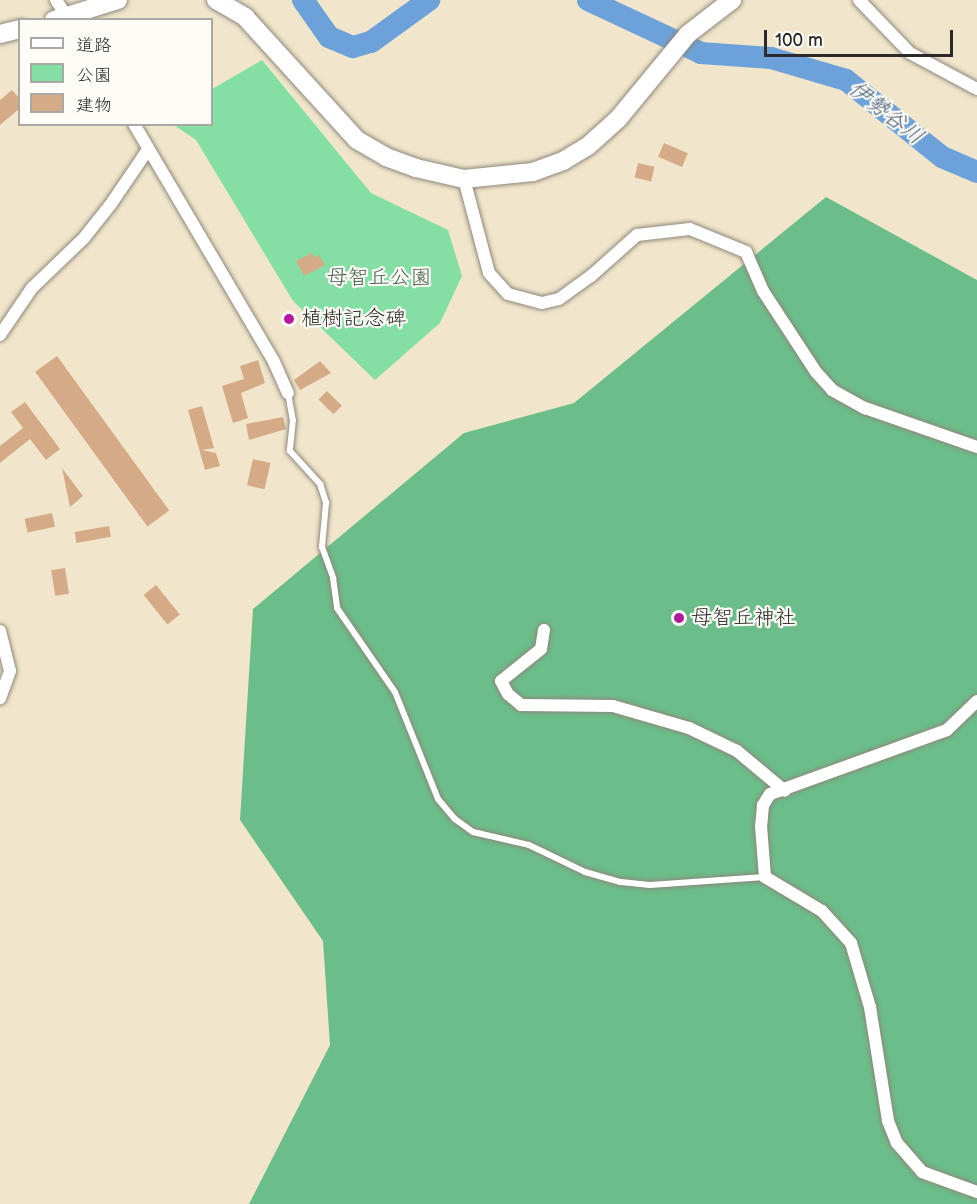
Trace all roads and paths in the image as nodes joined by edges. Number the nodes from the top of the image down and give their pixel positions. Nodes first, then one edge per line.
1 (56, 0) edge
2 (118, 0) edge
3 (216, 0) edge
4 (732, 0) edge
5 (859, 0) edge
6 (63, 18) edge
7 (18, 30) edge
8 (0, 34) edge
9 (977, 89) edge
10 (135, 126) edge
11 (147, 151) junction
12 (464, 179) junction
13 (0, 335) edge
14 (288, 393) joint
15 (977, 447) edge
16 (544, 630) dead end
17 (0, 631) edge
18 (0, 698) edge
19 (977, 701) edge
20 (785, 791) junction
21 (765, 877) junction
22 (977, 1192) edge

1 - 6 street
2 - 6 main road
3 - 12 main road
4 - 12 main road
5 - 9 street
7 - 8 main road
10 - 11 street
11 - 13 street
11 - 14 street
12 - 15 street
14 - 21 lane
16 - 20 street
17 - 18 street
19 - 20 street
20 - 21 street
21 - 22 street

